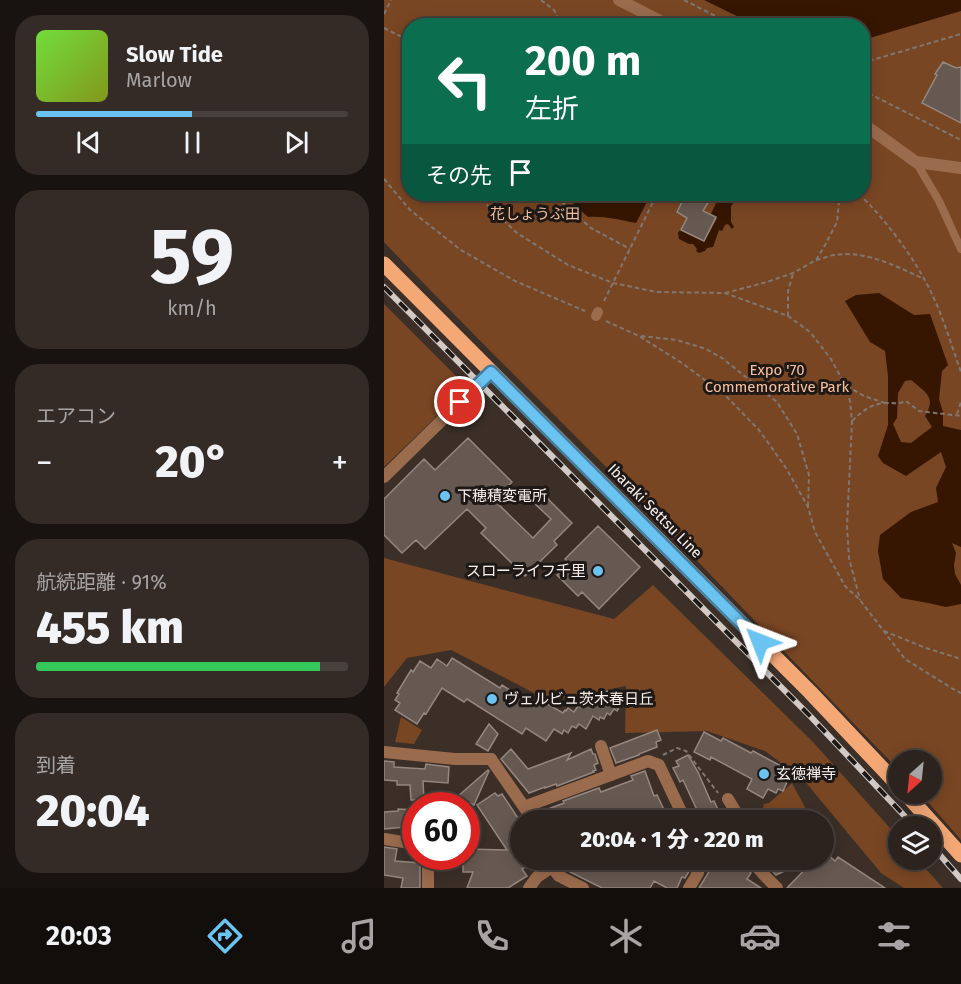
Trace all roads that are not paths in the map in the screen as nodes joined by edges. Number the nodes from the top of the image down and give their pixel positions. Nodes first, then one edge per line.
1 (619, 0) edge
2 (654, 18) edge
3 (870, 129) edge
4 (916, 162) junction
5 (961, 168) edge
6 (961, 249) edge
7 (384, 264) edge
8 (491, 372) junction
9 (384, 477) edge
10 (601, 746) dead end
11 (384, 752) edge
12 (611, 774) junction
13 (888, 774) edge
14 (728, 799) road end
15 (915, 804) edge
16 (524, 807) junction
17 (526, 810) edge
18 (678, 810) edge
19 (733, 810) edge
20 (384, 839) edge
21 (402, 841) edge
22 (961, 855) edge
23 (428, 870) edge
24 (544, 870) edge
25 (555, 870) edge
26 (699, 870) edge
27 (760, 870) edge
28 (428, 888) edge
29 (529, 888) edge
30 (583, 888) edge
31 (689, 888) edge
32 (777, 888) edge

1 - 2 street
3 - 4 street
4 - 5 street
4 - 6 lane
7 - 8 main road, Ibaraki Settsu Line
8 - 9 street
8 - 13 main road, Ibaraki Settsu Line
10 - 12 street
11 - 16 street
12 - 16 street
12 - 18 street
14 - 19 street
15 - 22 main road
16 - 17 street
20 - 21 street
23 - 28 street
24 - 29 street
25 - 30 street
26 - 31 street
27 - 32 street

